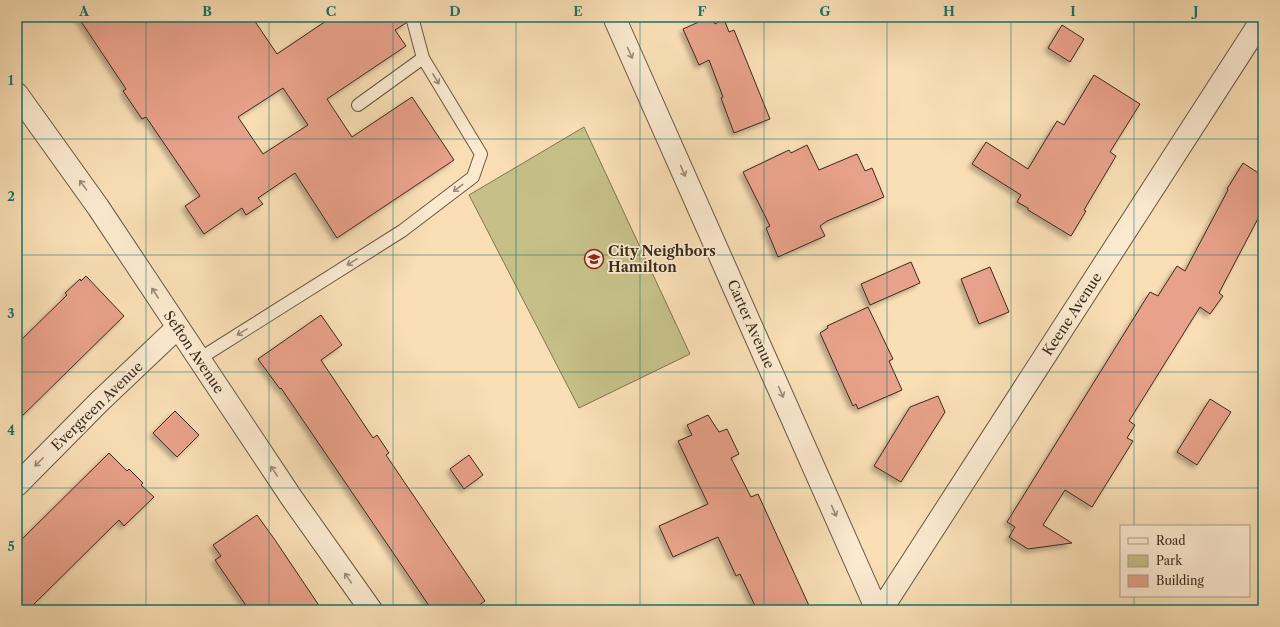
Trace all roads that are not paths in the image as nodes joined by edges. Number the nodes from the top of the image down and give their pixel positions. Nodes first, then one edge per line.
1 (412, 17) edge
2 (614, 17) edge
3 (1263, 18) edge
4 (423, 58) junction
5 (17, 94) edge
6 (358, 105) dead end
7 (178, 328) junction
8 (199, 359) junction
9 (17, 485) edge
10 (371, 610) edge
11 (877, 610) edge
12 (880, 610) edge

1 - 4 lane
2 -> 11 street, Carter Avenue
3 - 12 street, Keene Avenue
4 - 6 lane
4 -> 8 lane
7 -> 5 street, Sefton Avenue
7 - 8 street, Sefton Avenue
7 -> 9 street, Evergreen Avenue
10 -> 8 street, Sefton Avenue

